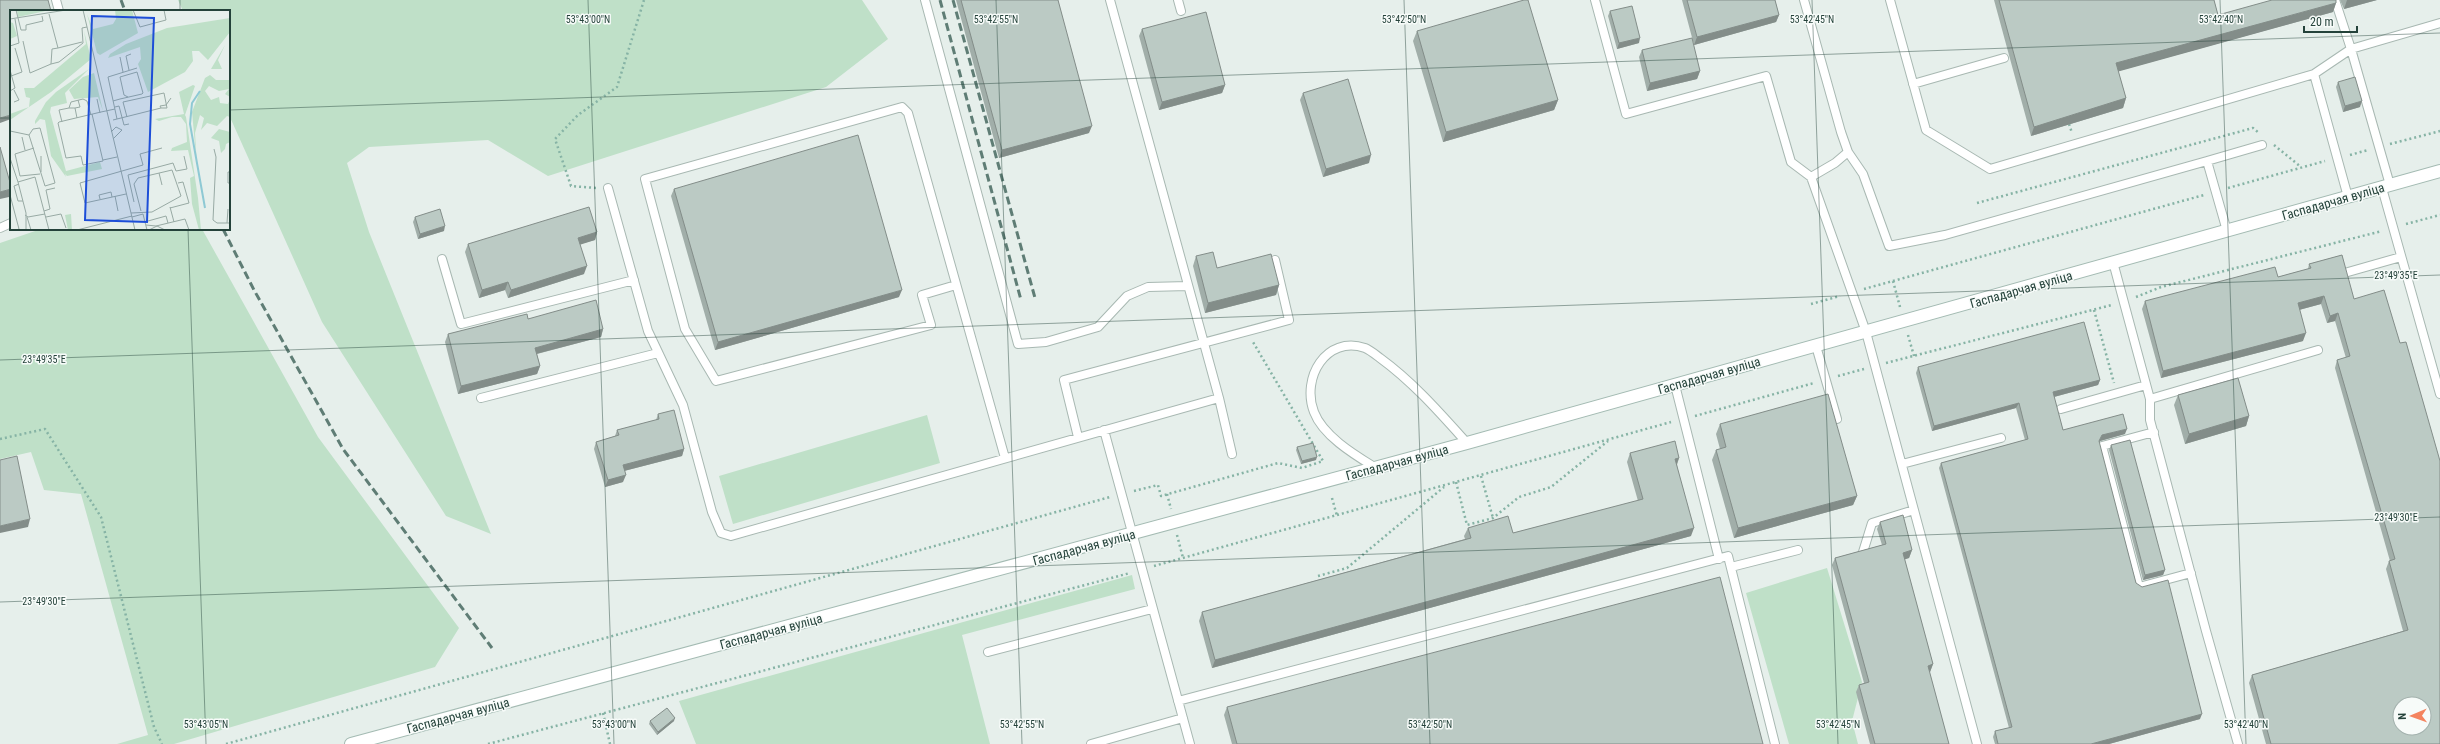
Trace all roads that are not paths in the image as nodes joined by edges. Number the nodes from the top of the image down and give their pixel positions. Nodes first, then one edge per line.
1 (56, 0) edge
2 (924, 0) edge
3 (1110, 0) edge
4 (1178, 0) edge
5 (1595, 0) edge
6 (1804, 0) edge
7 (1890, 0) edge
8 (2335, 0) edge
9 (59, 10) edge
10 (1181, 11) dead end
11 (2440, 23) edge
12 (2351, 49) junction
13 (2004, 58) dead end
14 (2314, 74) junction
15 (1913, 84) junction
16 (2264, 142) road end
17 (1848, 152) junction
18 (2207, 161) junction
19 (2440, 171) edge
20 (1811, 177) junction
21 (2386, 186) junction
22 (608, 188) road end
23 (2348, 197) junction
24 (10, 223) edge
25 (0, 228) edge
26 (2227, 231) junction
27 (2401, 257) junction
28 (442, 259) dead end
29 (1275, 260) dead end
30 (2113, 262) junction
31 (2348, 272) edge
32 (634, 280) junction
33 (956, 285) junction
34 (1188, 286) junction
35 (1866, 332) junction
36 (1204, 345) junction
37 (1816, 346) junction
38 (2318, 350) dead end
39 (658, 353) junction
40 (1675, 385) junction
41 (2146, 385) junction
42 (2440, 394) edge
43 (481, 398) dead end
44 (1219, 398) junction
45 (2150, 399) junction
46 (2061, 409) dead end
47 (1837, 418) dead end
48 (1104, 430) junction
49 (2154, 432) junction
50 (1078, 437) junction
51 (2001, 438) dead end
52 (1467, 443) junction
53 (1232, 454) dead end
54 (1005, 458) junction
55 (1902, 464) junction
56 (1376, 468) junction
57 (1914, 510) junction
58 (1132, 534) junction
59 (1798, 550) dead end
60 (1863, 552) edge
61 (1719, 559) junction
62 (1731, 567) junction
63 (2191, 573) junction
64 (1152, 609) junction
65 (988, 652) dead end
66 (1178, 701) junction
67 (1183, 718) junction
68 (351, 744) edge
69 (1091, 744) edge
70 (1190, 744) edge
71 (1775, 744) edge
72 (1977, 744) edge
73 (2238, 744) edge

1 - 9 lane
2 - 34 lane
3 - 34 lane
4 - 10 lane
5 - 20 lane
6 - 17 lane
7 - 15 lane
8 - 12 lane
11 - 12 lane
12 - 14 lane
12 - 21 lane
13 - 15 lane
14 - 15 lane
14 - 23 lane
16 - 18 lane
17 - 18 lane
17 - 20 lane
18 - 26 lane
19 - 21 street, Гаспадарчая вуліца
20 - 35 lane
21 - 23 street, Гаспадарчая вуліца
21 - 27 lane
22 - 32 lane
23 - 26 street, Гаспадарчая вуліца
24 - 25 lane
26 - 30 street, Гаспадарчая вуліца
27 - 31 lane
27 - 42 lane
28 - 32 lane
29 - 36 lane
30 - 35 street, Гаспадарчая вуліца
30 - 41 lane
32 - 39 lane
33 - 33 lane
33 - 54 lane
34 - 36 lane
35 - 37 street, Гаспадарчая вуліца
35 - 55 lane
36 - 44 lane
36 - 50 lane
37 - 40 street, Гаспадарчая вуліца
37 - 47 lane
38 - 45 lane
39 - 43 lane
39 - 54 lane
40 - 52 street, Гаспадарчая вуліца
40 - 61 lane
41 - 45 lane
41 - 46 lane
44 - 48 lane
44 - 53 lane
45 - 49 lane
48 - 50 lane
48 - 58 lane
49 - 63 lane
49 - 63 lane
50 - 54 lane
51 - 55 lane
52 - 56 street, Гаспадарчая вуліца
52 - 56 lane
55 - 57 lane
56 - 58 street, Гаспадарчая вуліца
57 - 60 lane
57 - 72 lane
58 - 64 lane
58 - 68 street, Гаспадарчая вуліца
59 - 62 lane
61 - 62 lane
61 - 66 lane
62 - 71 lane
63 - 73 lane
64 - 65 lane
64 - 66 lane
66 - 67 lane
67 - 69 lane
67 - 70 lane

